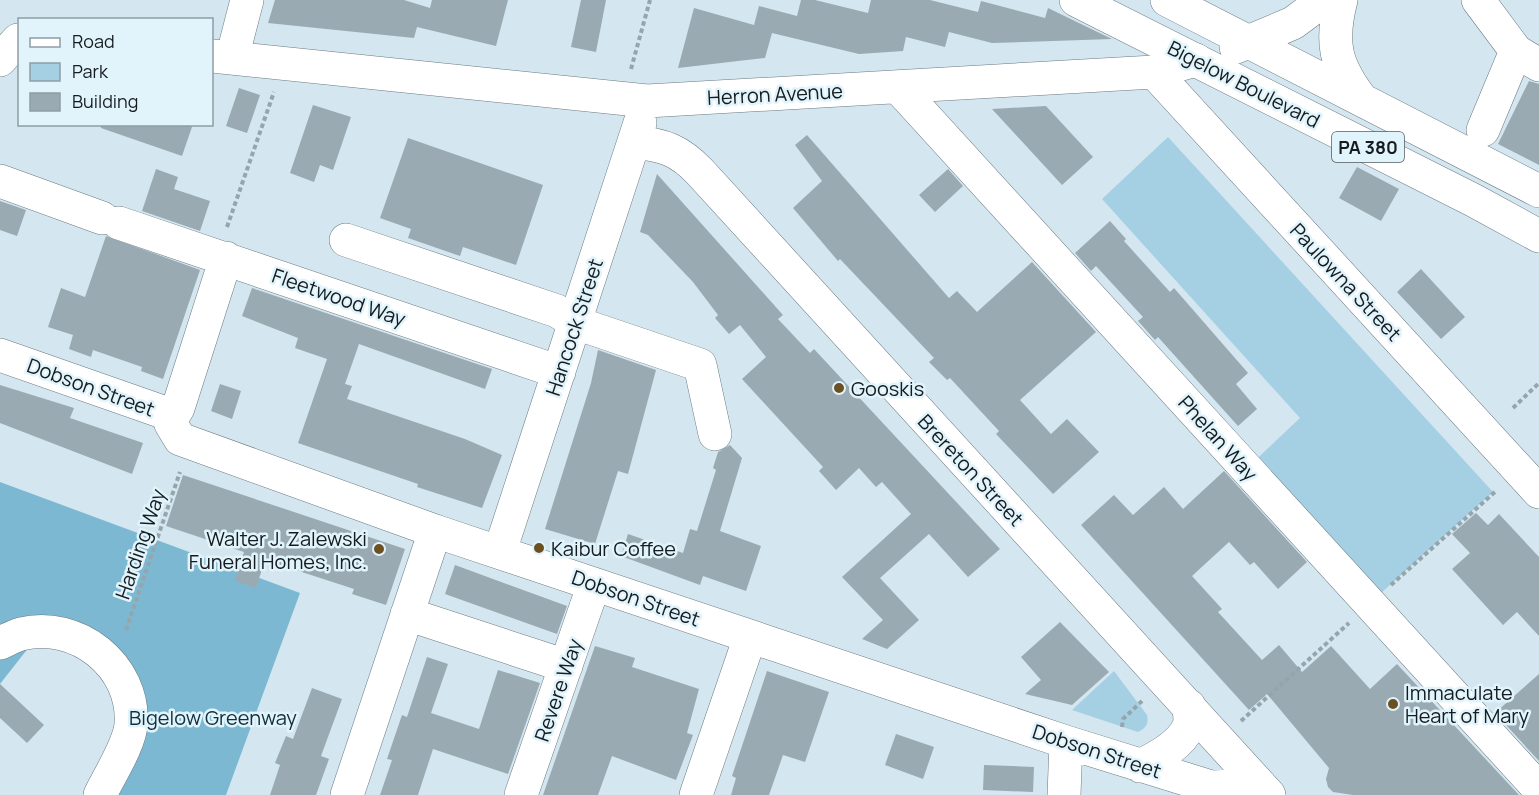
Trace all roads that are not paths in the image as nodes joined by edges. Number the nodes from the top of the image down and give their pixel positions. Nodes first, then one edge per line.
1 (247, 0) edge
2 (1076, 0) edge
3 (1167, 0) edge
4 (1324, 0) edge
5 (1341, 0) edge
6 (1478, 0) edge
7 (1250, 43) junction
8 (222, 57) edge
9 (1527, 58) edge
10 (1196, 60) junction
11 (1154, 72) junction
12 (898, 87) junction
13 (646, 101) junction
14 (1364, 101) junction
15 (1483, 130) dead end
16 (634, 142) junction
17 (0, 181) edge
18 (1539, 191) edge
19 (1539, 236) edge
20 (346, 240) dead end
21 (226, 244) junction
22 (576, 323) junction
23 (0, 355) edge
24 (559, 372) junction
25 (172, 418) junction
26 (715, 434) dead end
27 (1539, 492) edge
28 (435, 531) junction
29 (500, 551) junction
30 (594, 584) junction
31 (407, 614) junction
32 (750, 637) junction
33 (0, 643) edge
34 (566, 666) junction
35 (1189, 706) junction
36 (1066, 742) junction
37 (1140, 766) junction
38 (1539, 789) edge
39 (1265, 790) edge
40 (100, 795) edge
41 (347, 795) edge
42 (521, 795) edge
43 (696, 795) edge
44 (1064, 795) edge

1 - 8 street
2 - 10 street, Bigelow Boulevard / PA 380
3 - 7 street, Bigelow Boulevard / PA 380
4 - 7 street, Herron Avenue
5 - 14 street
6 - 9 street
7 - 10 street, Herron Avenue
7 - 14 street, Bigelow Boulevard / PA 380
8 - 13 street, Herron Avenue
9 - 15 street
10 - 11 street, Herron Avenue
10 - 19 street, Bigelow Boulevard / PA 380
11 - 12 street, Herron Avenue
11 - 27 street, Paulowna Street
12 - 13 street, Herron Avenue
12 - 38 street, Phelan Way
13 - 16 street, Hancock Street
14 - 18 street, Bigelow Boulevard / PA 380
16 - 22 street, Hancock Street
16 - 35 street, Brereton Street
17 - 21 street, Fleetwood Way
20 - 22 street
21 - 24 street, Fleetwood Way
21 - 25 street
22 - 24 street, Hancock Street
22 - 26 street
23 - 25 street, Dobson Street
24 - 29 street, Hancock Street
25 - 28 street, Dobson Street
28 - 29 street, Dobson Street
28 - 31 street
29 - 30 street, Dobson Street
30 - 32 street, Dobson Street
30 - 34 street, Revere Way
31 - 34 street
31 - 41 street
32 - 36 street, Dobson Street
32 - 43 street
33 - 40 street
34 - 42 street, Revere Way
35 - 37 street
35 - 39 street, Brereton Street
36 - 37 street, Dobson Street
36 - 44 street
37 - 39 street, Dobson Street

